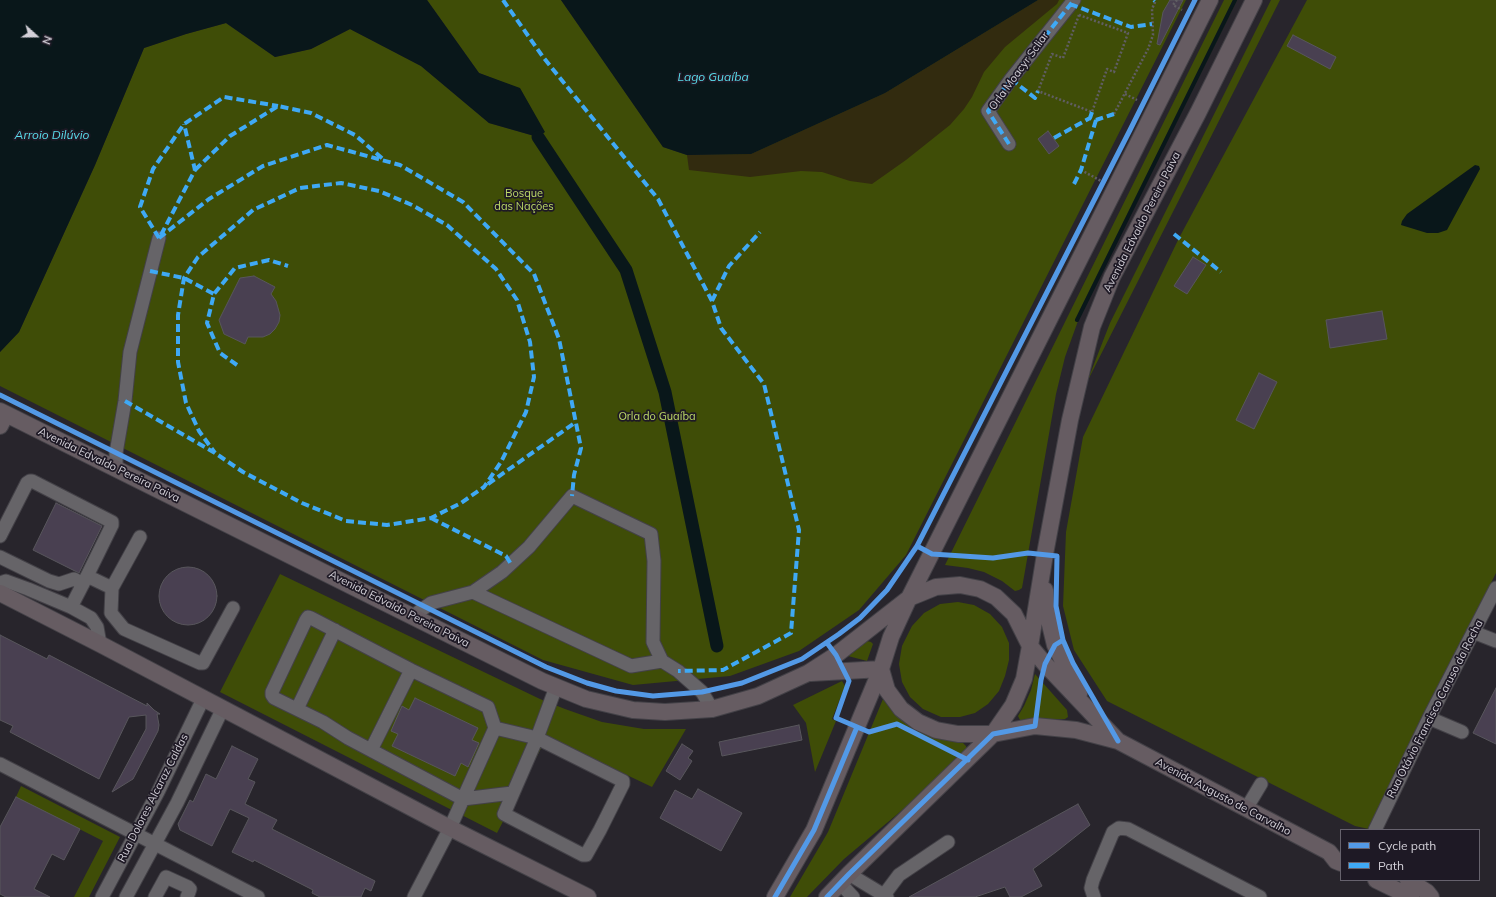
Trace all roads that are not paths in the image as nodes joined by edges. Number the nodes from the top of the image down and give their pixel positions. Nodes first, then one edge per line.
1 (1074, 0) edge
2 (1210, 0) edge
3 (1254, 0) edge
4 (1009, 144) dead end
5 (159, 238) dead end
6 (2, 417) edge
7 (116, 468) junction
8 (0, 536) edge
9 (140, 537) dead end
10 (1045, 554) junction
11 (0, 557) edge
12 (85, 580) junction
13 (0, 583) edge
14 (112, 588) junction
15 (1496, 588) edge
16 (473, 592) junction
17 (0, 594) edge
18 (909, 598) junction
19 (71, 607) junction
20 (234, 608) dead end
21 (413, 616) junction
22 (335, 630) junction
23 (1473, 632) junction
24 (1496, 641) edge
25 (100, 644) junction
26 (1030, 646) junction
27 (662, 660) junction
28 (880, 669) junction
29 (410, 670) junction
30 (808, 673) junction
31 (556, 687) junction
32 (203, 699) junction
33 (223, 708) junction
34 (297, 709) junction
35 (712, 709) junction
36 (1087, 710) junction
37 (1429, 718) junction
38 (495, 728) junction
39 (1462, 732) dead end
40 (994, 734) junction
41 (537, 738) junction
42 (1118, 741) junction
43 (371, 750) junction
44 (0, 764) edge
45 (1261, 784) dead end
46 (158, 792) junction
47 (512, 793) junction
48 (463, 799) junction
49 (177, 802) junction
50 (1246, 809) junction
51 (450, 828) junction
52 (1375, 829) edge
53 (136, 834) junction
54 (948, 842) dead end
55 (155, 843) junction
56 (1335, 852) edge
57 (1340, 862) edge
58 (845, 879) junction
59 (1378, 881) edge
60 (1410, 881) edge
61 (886, 896) edge
62 (102, 897) edge
63 (126, 897) edge
64 (155, 897) edge
65 (187, 897) edge
66 (258, 897) edge
67 (414, 897) edge
68 (588, 897) edge
69 (775, 897) edge
70 (827, 897) edge
71 (853, 897) edge
72 (1094, 897) edge
73 (1260, 897) edge
74 (1411, 897) edge
75 (1431, 897) edge

1 - 4 street, Orla Moacyr Scliar
2 - 18 main road, Avenida Edvaldo Pereira Paiva
3 - 10 main road, Avenida Edvaldo Pereira Paiva
5 - 7 street
6 - 7 main road, Avenida Edvaldo Pereira Paiva
7 - 21 main road, Avenida Edvaldo Pereira Paiva
8 - 12 street
9 - 14 street
10 - 26 main road, Avenida Edvaldo Pereira Paiva
10 - 36 main road
11 - 12 street
12 - 14 street
12 - 19 street
13 - 19 street
14 - 20 street
15 - 23 street, Rua Otávio Francisco Caruso da Rocha
16 - 21 street
16 - 27 street
16 - 27 street
17 - 25 main road
18 - 26 main road, Avenida Edvaldo Pereira Paiva
18 - 28 main road
18 - 30 main road, Avenida Edvaldo Pereira Paiva
19 - 25 street
21 - 31 main road, Avenida Edvaldo Pereira Paiva
22 - 29 street
22 - 34 street
22 - 34 street
23 - 24 street
23 - 37 street, Rua Otávio Francisco Caruso da Rocha
25 - 32 main road
26 - 36 main road, Avenida Augusto de Carvalho
26 - 40 main road, Avenida Edvaldo Pereira Paiva
27 - 35 street
28 - 30 main road, Avenida Edvaldo Pereira Paiva
28 - 40 main road, Avenida Augusto de Carvalho
28 - 69 main road
29 - 38 street
29 - 43 street
30 - 35 main road, Avenida Edvaldo Pereira Paiva
31 - 35 main road, Avenida Edvaldo Pereira Paiva
31 - 41 street
32 - 33 main road
32 - 46 street, Rua Dolores Alcaraz Caldas
33 - 49 street, Rua Dolores Alcaraz Caldas
33 - 51 main road
34 - 43 street
36 - 42 main road, Avenida Augusto de Carvalho
37 - 39 street
37 - 52 street, Rua Otávio Francisco Caruso da Rocha
38 - 41 street
38 - 48 street
40 - 42 main road, Avenida Augusto de Carvalho
40 - 58 main road, Avenida Edvaldo Pereira Paiva
41 - 47 street
41 - 47 street
42 - 50 main road, Avenida Augusto de Carvalho
43 - 48 street
44 - 53 street
45 - 50 street
46 - 49 street
46 - 53 street, Rua Dolores Alcaraz Caldas
47 - 48 street
48 - 51 street
49 - 55 street, Rua Dolores Alcaraz Caldas
50 - 56 main road, Avenida Augusto de Carvalho
51 - 67 street
51 - 68 main road
53 - 55 street
53 - 62 street, Rua Dolores Alcaraz Caldas
54 - 61 street
55 - 63 street, Rua Dolores Alcaraz Caldas
55 - 66 street
56 - 57 main road, Avenida Augusto de Carvalho
58 - 61 street
58 - 70 main road, Avenida Edvaldo Pereira Paiva
58 - 71 street
59 - 74 main road
60 - 75 main road
64 - 65 street
72 - 73 street

